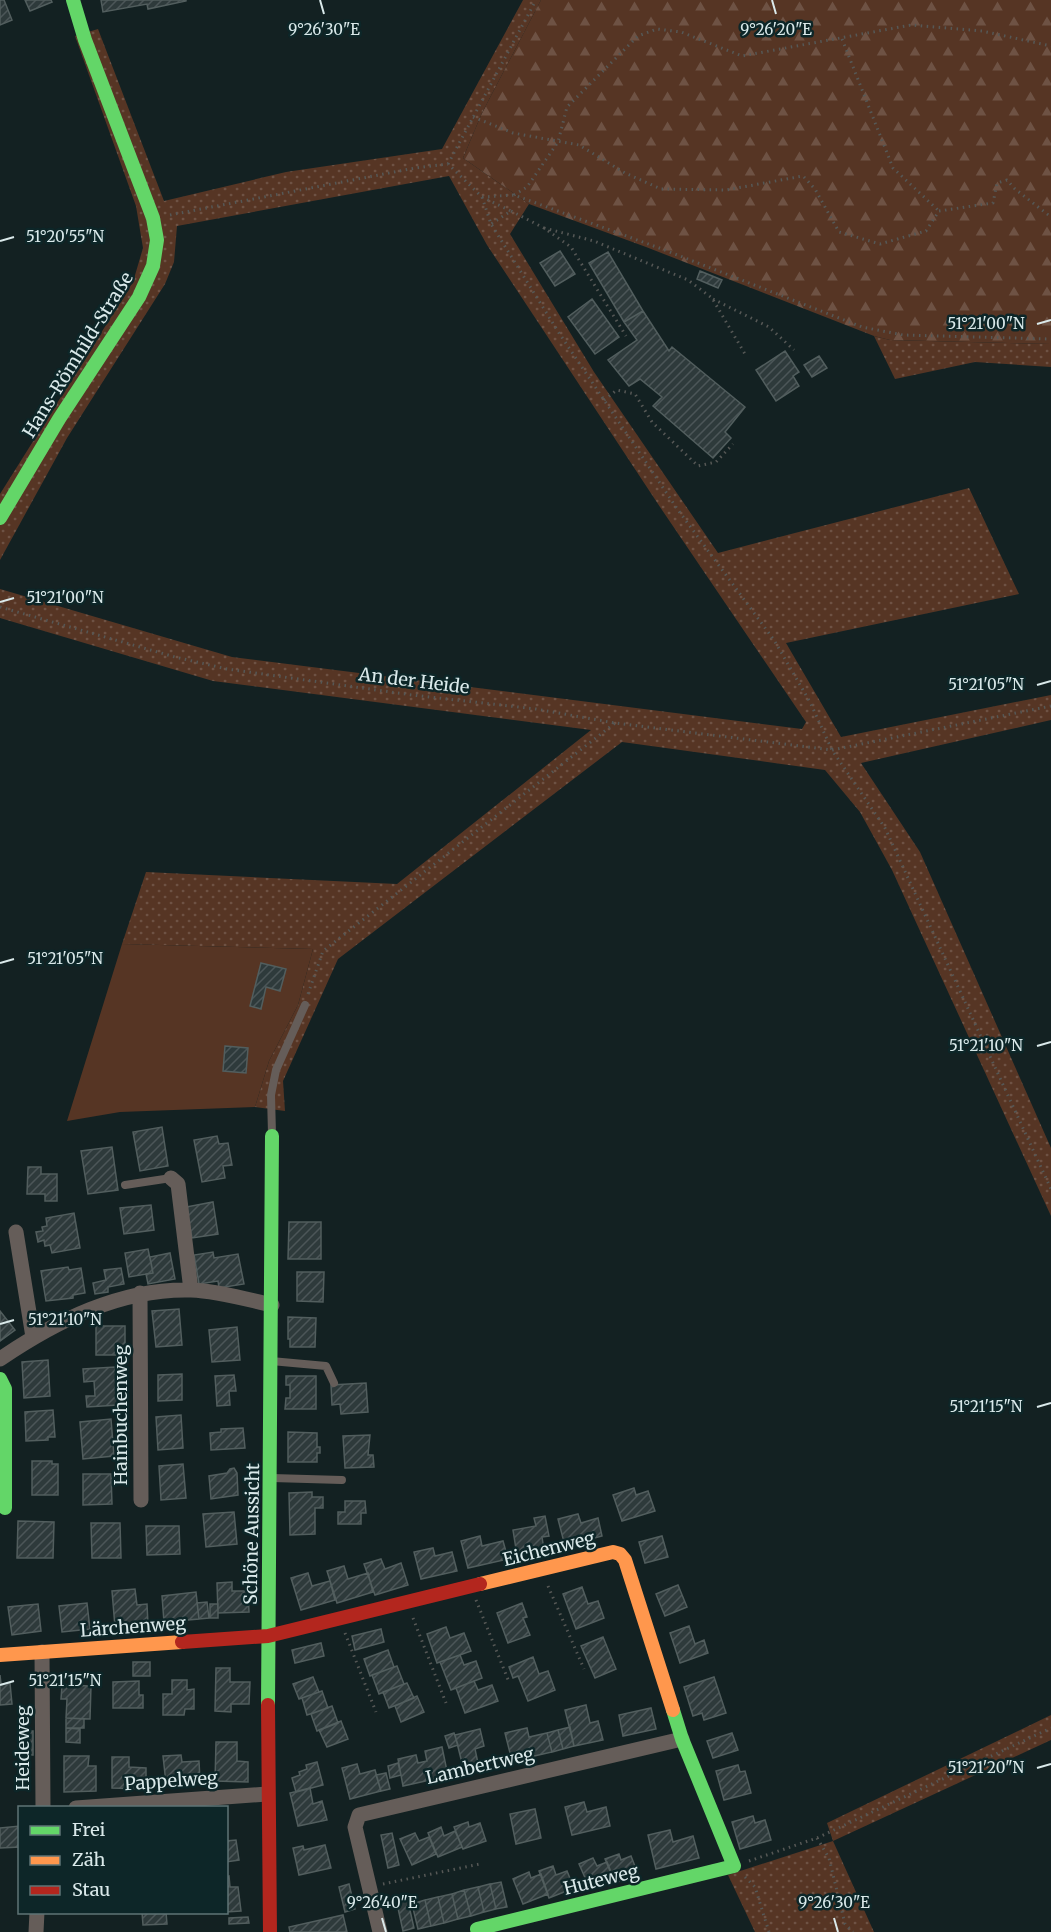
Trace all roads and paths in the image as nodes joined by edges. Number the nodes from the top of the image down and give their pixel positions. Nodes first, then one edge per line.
1 (73, 0) edge
2 (536, 0) edge
3 (842, 39) junction
4 (1051, 46) edge
5 (473, 117) junction
6 (558, 142) junction
7 (448, 164) junction
8 (514, 195) junction
9 (482, 197) junction
10 (511, 211) junction
11 (939, 211) junction
12 (1051, 217) edge
13 (153, 218) junction
14 (491, 224) junction
15 (544, 228) junction
16 (712, 298) junction
17 (626, 336) dead end
18 (1051, 339) edge
19 (794, 350) dead end
20 (745, 354) dead end
21 (604, 400) junction
22 (733, 444) dead end
23 (0, 518) edge
24 (0, 607) edge
25 (1051, 705) edge
26 (615, 723) junction
27 (832, 750) junction
28 (305, 1005) joint
29 (272, 1136) joint
30 (171, 1178) joint
31 (125, 1185) dead end
32 (1051, 1189) edge
33 (16, 1232) dead end
34 (191, 1290) junction
35 (140, 1293) junction
36 (272, 1305) junction
37 (33, 1337) junction
38 (0, 1359) edge
39 (271, 1361) junction
40 (0, 1379) edge
41 (334, 1383) dead end
42 (271, 1478) junction
43 (342, 1480) dead end
44 (141, 1500) dead end
45 (6, 1508) dead end
46 (541, 1570) junction
47 (471, 1587) junction
48 (407, 1602) junction
49 (339, 1618) junction
50 (268, 1636) junction
51 (42, 1652) junction
52 (0, 1655) edge
53 (584, 1669) dead end
54 (509, 1682) dead end
55 (446, 1703) dead end
56 (376, 1712) dead end
57 (1051, 1728) edge
58 (682, 1739) junction
59 (267, 1794) junction
60 (43, 1806) edge
61 (103, 1806) edge
62 (817, 1838) junction
63 (480, 1864) dead end
64 (734, 1866) junction
65 (369, 1886) junction
66 (37, 1914) edge
67 (475, 1931) edge
68 (36, 1932) edge
69 (270, 1932) edge
70 (380, 1932) edge
71 (770, 1932) edge
72 (853, 1932) edge

1 - 13 street, Hans-Römhild-Straße
2 - 5 path
3 - 4 path
3 - 6 path
3 - 11 path
5 - 6 path
5 - 7 path
6 - 8 path
6 - 11 path
7 - 9 path
7 - 13 path
8 - 9 path
8 - 18 path
9 - 10 path
9 - 14 path
10 - 14 path
10 - 15 path
11 - 12 path
13 - 23 street, Hans-Römhild-Straße
14 - 21 path
15 - 16 path
15 - 17 path
16 - 19 path
16 - 20 path
21 - 22 path
21 - 27 path
24 - 26 path, An der Heide
25 - 27 path, An der Heide
26 - 27 path, An der Heide
26 - 28 path
27 - 32 path
28 - 29 lane
29 - 36 street, Schöne Aussicht
30 - 31 lane
30 - 34 street
33 - 37 street
34 - 35 street
34 - 36 street
35 - 37 street
35 - 44 street, Hainbuchenweg
36 - 39 street, Schöne Aussicht
37 - 38 street
39 - 41 lane
39 - 42 street, Schöne Aussicht
40 - 45 street
42 - 43 lane
42 - 50 street, Schöne Aussicht
46 - 47 street, Eichenweg
46 - 53 path
46 - 58 street, Eichenweg
47 - 48 street, Eichenweg
47 - 54 path
48 - 49 street, Eichenweg
48 - 55 path
49 - 50 street, Eichenweg
49 - 56 path
50 - 51 street, Lärchenweg
50 - 59 street, Schöne Aussicht
51 - 52 street, Lärchenweg
51 - 60 street, Heideweg
57 - 62 path
58 - 64 street, Eichenweg
58 - 65 street, Lambertweg
59 - 61 street, Pappelweg
59 - 69 street, Schöne Aussicht
62 - 64 path
62 - 72 path
63 - 65 path
64 - 67 street, Huteweg
64 - 71 path
65 - 70 street, Lambertweg
66 - 68 street

